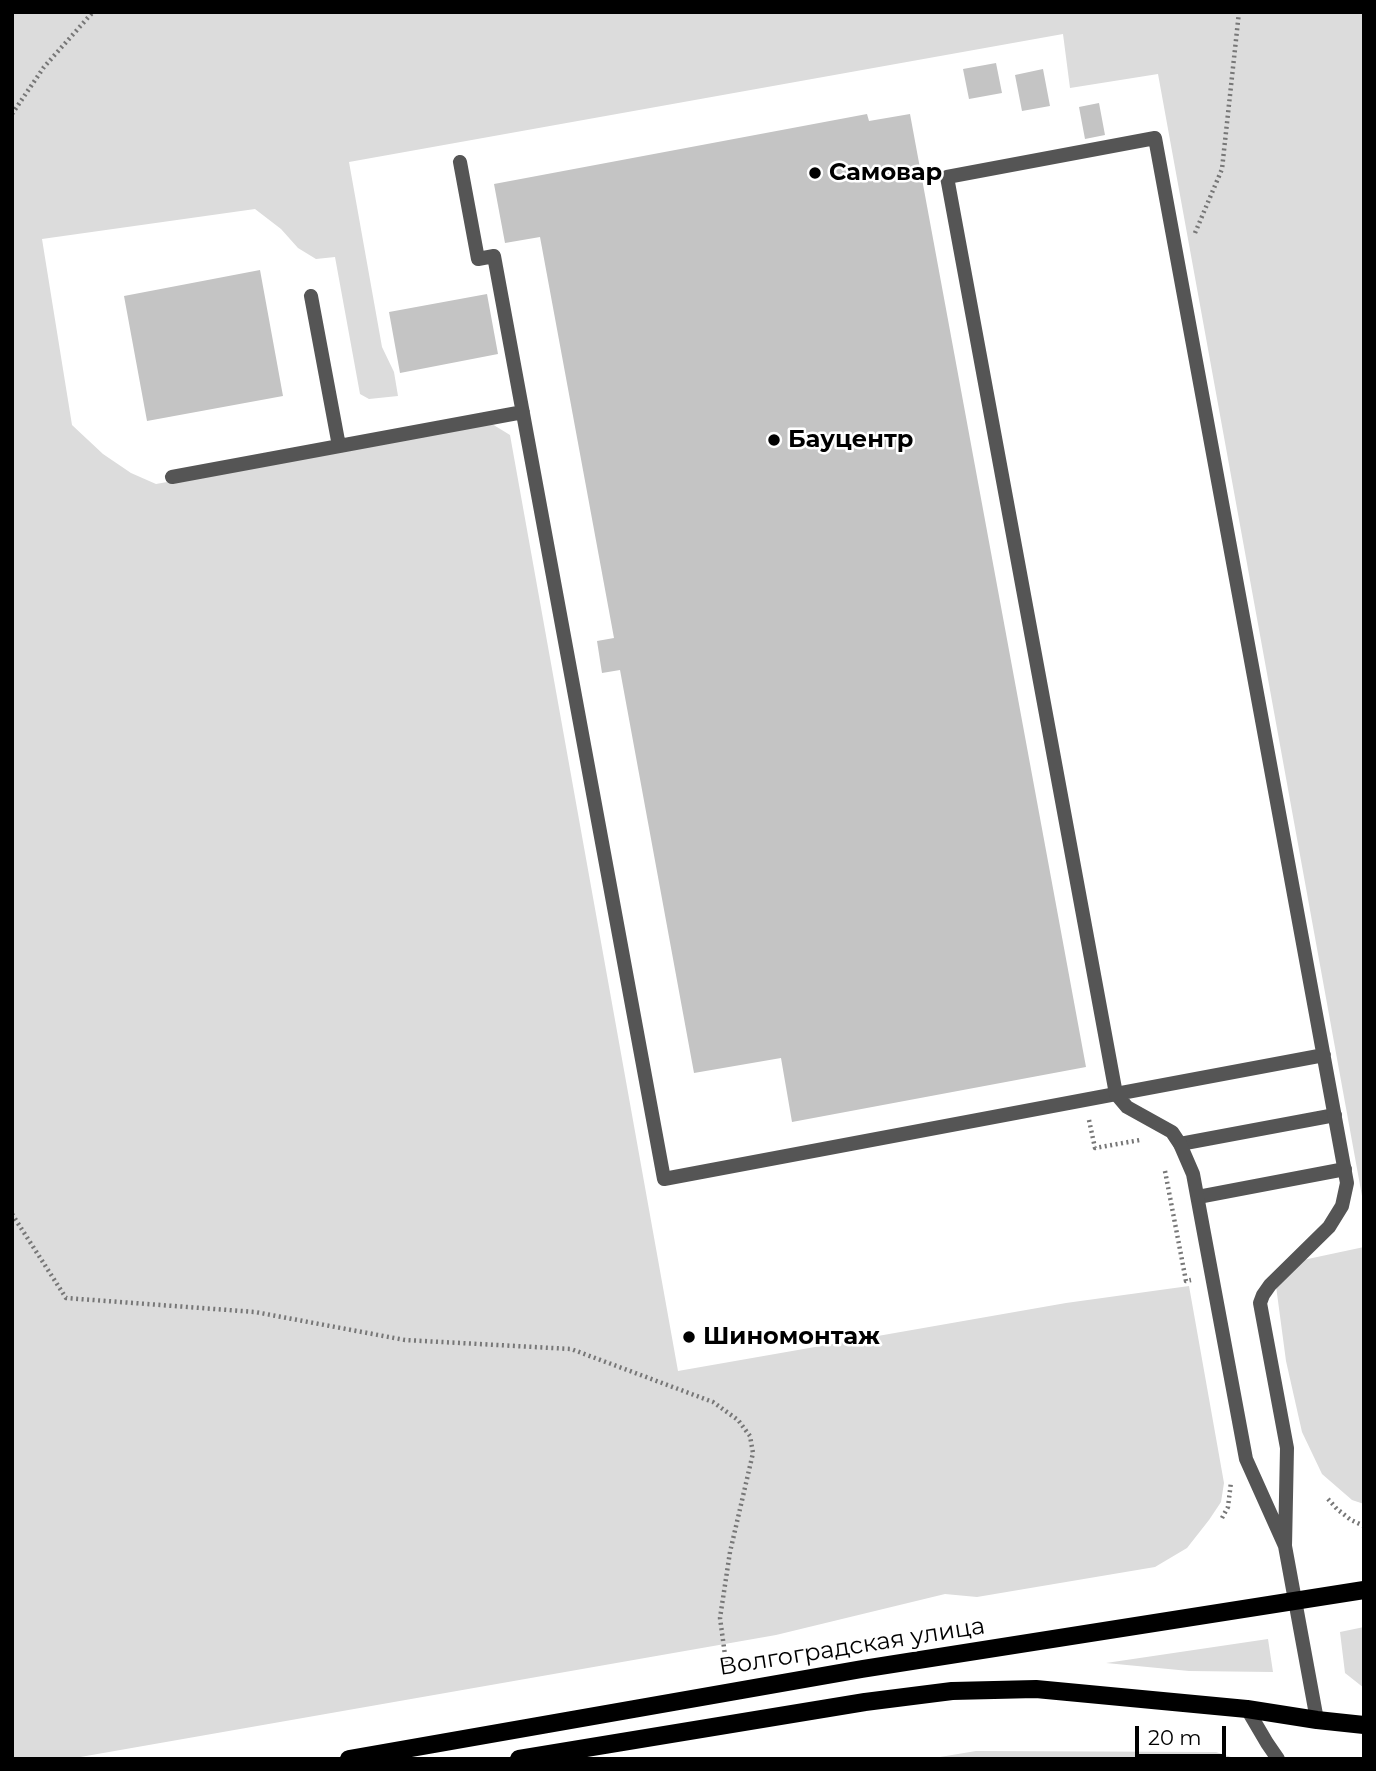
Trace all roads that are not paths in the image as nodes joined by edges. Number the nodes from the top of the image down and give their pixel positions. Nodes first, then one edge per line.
1 (460, 162) dead end
2 (311, 296) dead end
3 (523, 412) junction
4 (339, 446) junction
5 (172, 477) dead end
6 (1324, 1055) junction
7 (1116, 1094) junction
8 (1335, 1115) junction
9 (1180, 1144) junction
10 (1345, 1169) junction
11 (1198, 1197) junction
12 (1285, 1545) junction
13 (1364, 1590) edge
14 (1295, 1601) junction
15 (1247, 1709) junction
16 (1317, 1720) junction
17 (1364, 1725) edge
18 (349, 1759) edge
19 (519, 1759) edge
20 (1278, 1759) edge

1 - 3 street
2 - 4 street
3 - 4 street
3 - 7 street
4 - 5 street
6 - 7 street
6 - 7 street
6 - 8 street
7 - 9 street
8 - 9 street
8 - 10 street
9 - 11 street
10 - 11 street
10 - 12 street
11 - 12 street
12 - 14 street
13 - 14 main road, Волгоградская улица
14 - 16 street
14 - 18 main road, Волгоградская улица
15 - 16 main road
15 - 19 main road
15 - 20 street
16 - 17 main road

